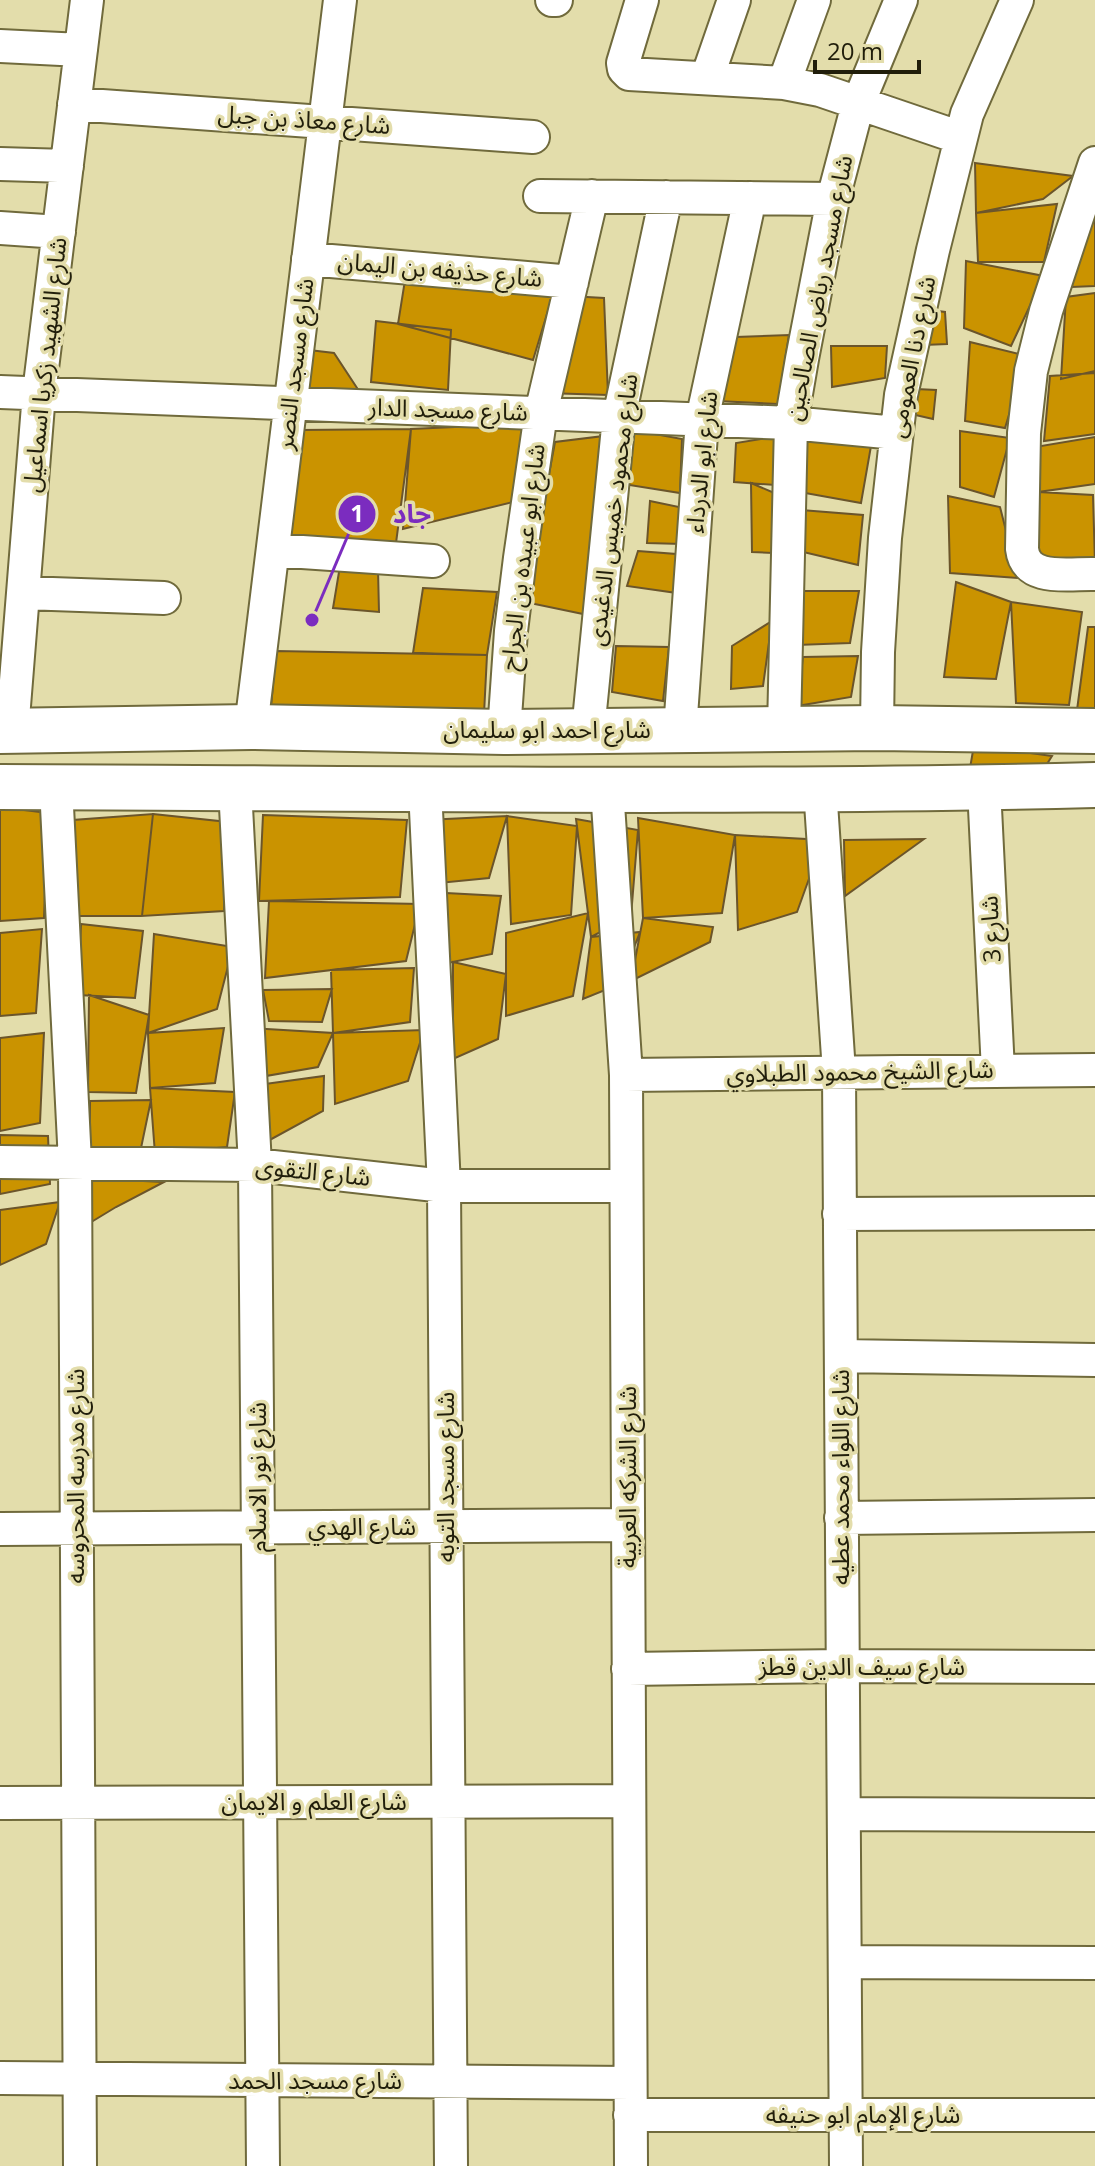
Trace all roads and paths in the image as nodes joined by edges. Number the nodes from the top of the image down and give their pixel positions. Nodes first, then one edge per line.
1 (87, 0) edge
2 (340, 0) edge
3 (642, 0) edge
4 (734, 0) edge
5 (814, 0) edge
6 (901, 0) edge
7 (1017, 0) edge
8 (0, 46) edge
9 (81, 50) junction
10 (707, 78) junction
11 (784, 83) junction
12 (74, 104) junction
13 (858, 104) junction
14 (325, 122) junction
15 (533, 137) dead end
16 (961, 138) junction
17 (1095, 163) edge
18 (0, 164) edge
19 (67, 166) junction
20 (540, 196) dead end
21 (592, 196) junction
22 (666, 197) junction
23 (750, 198) junction
24 (833, 199) junction
25 (0, 228) edge
26 (59, 232) junction
27 (308, 259) junction
28 (572, 282) junction
29 (0, 392) edge
30 (39, 393) junction
31 (290, 404) junction
32 (541, 413) junction
33 (619, 417) junction
34 (702, 420) junction
35 (791, 423) junction
36 (896, 433) junction
37 (14, 539) edge
38 (273, 550) junction
39 (433, 561) dead end
40 (1095, 574) edge
41 (24, 593) junction
42 (164, 598) dead end
43 (251, 727) junction
44 (877, 728) junction
45 (784, 729) junction
46 (402, 730) junction
47 (680, 730) junction
48 (967, 730) junction
49 (6, 731) edge
50 (588, 731) junction
51 (1095, 731) edge
52 (504, 732) junction
53 (1095, 785) edge
54 (0, 787) edge
55 (56, 787) junction
56 (235, 788) junction
57 (820, 788) junction
58 (969, 788) junction
59 (407, 789) junction
60 (607, 789) junction
61 (1095, 1070) edge
62 (998, 1071) junction
63 (839, 1072) junction
64 (626, 1075) junction
65 (0, 1162) edge
66 (75, 1162) junction
67 (255, 1165) junction
68 (444, 1186) junction
69 (626, 1186) junction
70 (1095, 1213) edge
71 (839, 1214) junction
72 (841, 1356) junction
73 (1095, 1360) edge
74 (1095, 1515) edge
75 (841, 1518) junction
76 (628, 1525) junction
77 (447, 1526) junction
78 (258, 1527) junction
79 (76, 1528) junction
80 (0, 1529) edge
81 (842, 1666) junction
82 (1095, 1667) edge
83 (628, 1669) junction
84 (629, 1801) junction
85 (260, 1802) junction
86 (449, 1802) junction
87 (0, 1803) edge
88 (78, 1803) junction
89 (844, 1814) junction
90 (1095, 1815) edge
91 (845, 1962) junction
92 (1095, 1963) edge
93 (0, 2078) edge
94 (79, 2079) junction
95 (262, 2080) junction
96 (450, 2082) junction
97 (630, 2083) junction
98 (630, 2115) junction
99 (845, 2115) junction
100 (1095, 2115) edge
101 (80, 2166) edge
102 (263, 2166) edge
103 (451, 2166) edge
104 (631, 2166) edge
105 (846, 2166) edge

1 - 9 street, شارع الشهيد زكريا اسماعيل
2 - 14 street, شارع مسجد النصر
3 - 10 street
4 - 10 street
5 - 11 street
6 - 13 street, شارع مسجد رياض الصالحين
7 - 16 street, شارع دنا العمومى
8 - 9 street
9 - 12 street, شارع الشهيد زكريا اسماعيل
10 - 11 street
11 - 13 street
12 - 14 street, شارع معاذ بن جبل
12 - 19 street, شارع الشهيد زكريا اسماعيل
13 - 16 street
13 - 24 street, شارع مسجد رياض الصالحين
14 - 15 street, شارع معاذ بن جبل
14 - 27 street, شارع مسجد النصر
16 - 36 street, شارع دنا العمومى
17 - 40 street
18 - 19 street
19 - 26 street, شارع الشهيد زكريا اسماعيل
20 - 21 street
21 - 22 street
21 - 28 street, شارع ابو عبيده بن الجراح
22 - 23 street
22 - 33 street, شارع محمود خميس الدغيدى
23 - 24 street
23 - 34 street, شارع ابو الدرداء
24 - 35 street, شارع مسجد رياض الصالحين
25 - 26 street
26 - 30 street, شارع الشهيد زكريا اسماعيل
27 - 28 street, شارع حذيفه بن اليمان
27 - 31 street, شارع مسجد النصر
28 - 32 street, شارع ابو عبيده بن الجراح
29 - 30 street, شارع مسجد الدار
30 - 31 street, شارع مسجد الدار
30 - 37 street, شارع الشهيد زكريا اسماعيل
31 - 32 street, شارع مسجد الدار
31 - 38 street, شارع مسجد النصر
32 - 33 street, شارع مسجد الدار
32 - 52 street, شارع ابو عبيده بن الجراح
33 - 34 street, شارع مسجد الدار
33 - 50 street, شارع محمود خميس الدغيدى
34 - 35 street, شارع مسجد الدار
34 - 47 street, شارع ابو الدرداء
35 - 36 street, شارع مسجد الدار
35 - 45 street, شارع مسجد رياض الصالحين
36 - 44 street, شارع دنا العمومى
37 - 41 street, شارع الشهيد زكريا اسماعيل
38 - 39 street
38 - 43 street, شارع مسجد النصر
41 - 42 street
41 - 49 street, شارع الشهيد زكريا اسماعيل
43 - 46 main road, شارع احمد ابو سليمان
43 - 49 main road, شارع احمد ابو سليمان
44 - 45 main road, شارع احمد ابو سليمان
44 - 48 main road, شارع احمد ابو سليمان
45 - 47 main road, شارع احمد ابو سليمان
46 - 52 main road, شارع احمد ابو سليمان
46 - 59 main road
47 - 50 main road, شارع احمد ابو سليمان
48 - 51 main road, شارع احمد ابو سليمان
48 - 58 main road
50 - 52 main road, شارع احمد ابو سليمان
53 - 58 main road
54 - 55 main road
55 - 56 main road
55 - 66 street, شارع مدرسه المحروسه
56 - 59 main road
56 - 67 street, شارع نور الاسلام
57 - 58 main road
57 - 60 main road
57 - 63 street, شارع اللواء محمد عطيه
58 - 62 street, شارع 3
59 - 60 main road
59 - 68 street, شارع مسجد التوبه
60 - 64 street, شارع الشركه العربية
61 - 62 street, شارع الشيخ محمود الطبلاوي
62 - 63 street, شارع الشيخ محمود الطبلاوي
63 - 64 street, شارع الشيخ محمود الطبلاوي
63 - 71 street, شارع اللواء محمد عطيه
64 - 69 street, شارع الشركه العربية
65 - 66 street, شارع التقوى
66 - 67 street, شارع التقوى
66 - 79 street, شارع مدرسه المحروسه
67 - 68 street, شارع التقوى
67 - 78 street, شارع نور الاسلام
68 - 69 street, شارع التقوى
68 - 77 street, شارع مسجد التوبه
69 - 76 street, شارع الشركه العربية
70 - 71 street
71 - 72 street, شارع اللواء محمد عطيه
72 - 73 street
72 - 75 street, شارع اللواء محمد عطيه
74 - 75 street
75 - 81 street, شارع اللواء محمد عطيه
76 - 77 street, شارع الهدي
76 - 83 street, شارع الشركه العربية
77 - 78 street, شارع الهدي
77 - 86 street, شارع مسجد التوبه
78 - 79 street, شارع الهدي
78 - 85 street, شارع نور الاسلام
79 - 80 street, شارع الهدي
79 - 88 street, شارع مدرسه المحروسه
81 - 82 street, شارع سيف الدين قطز
81 - 83 street, شارع سيف الدين قطز
81 - 89 street, شارع اللواء محمد عطيه
83 - 84 street, شارع الشركه العربية
84 - 86 street, شارع العلم و الايمان
84 - 97 street, شارع الشركه العربية
85 - 86 street, شارع العلم و الايمان
85 - 88 street, شارع العلم و الايمان
85 - 95 street, شارع نور الاسلام
86 - 96 street, شارع مسجد التوبه
87 - 88 street, شارع العلم و الايمان
88 - 94 street, شارع مدرسه المحروسه
89 - 90 street
89 - 91 street, شارع اللواء محمد عطيه
91 - 92 street
91 - 99 street, شارع اللواء محمد عطيه
93 - 94 street, شارع مسجد الحمد
94 - 95 street, شارع مسجد الحمد
94 - 101 street, شارع مدرسه المحروسه
95 - 96 street, شارع مسجد الحمد
95 - 102 street, شارع نور الاسلام
96 - 97 street, شارع مسجد الحمد
96 - 103 street, شارع مسجد التوبه
97 - 98 street, شارع الشركه العربية
98 - 99 street, شارع الإمام ابو حنيفه
98 - 104 street, شارع الشركه العربية
99 - 100 street, شارع الإمام ابو حنيفه
99 - 105 street, شارع اللواء محمد عطيه

